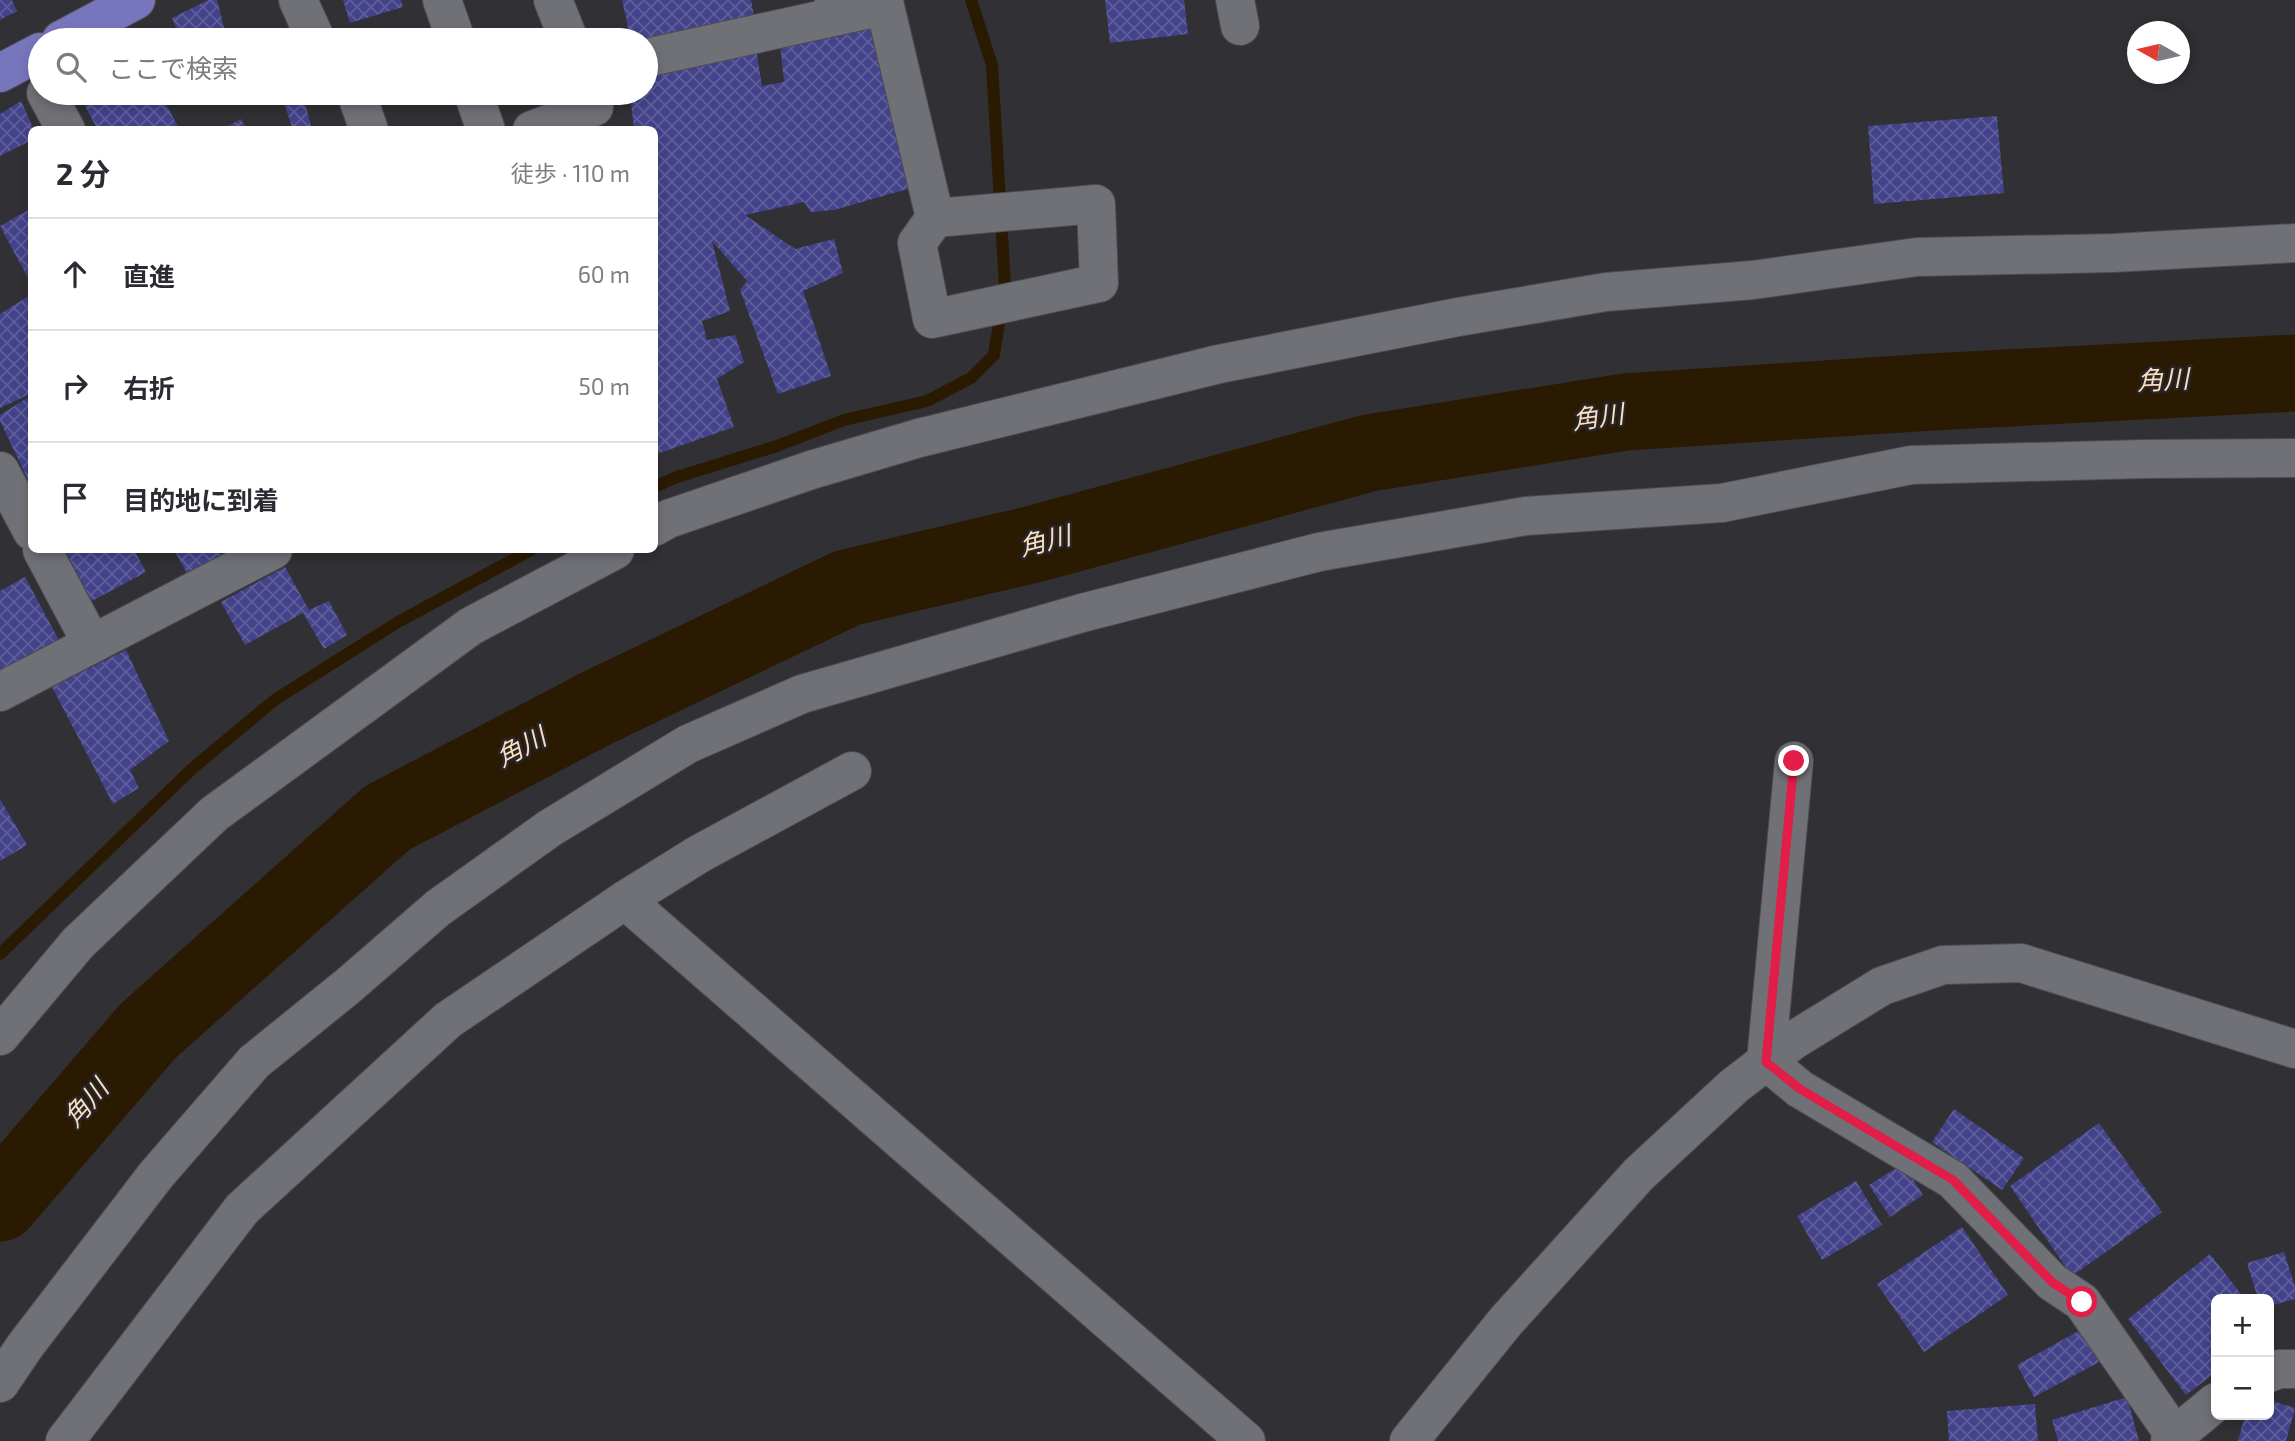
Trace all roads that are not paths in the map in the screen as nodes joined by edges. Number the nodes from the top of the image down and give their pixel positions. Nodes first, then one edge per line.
1 (136, 0) edge
2 (298, 0) edge
3 (442, 0) edge
4 (553, 0) edge
5 (836, 8) edge
6 (84, 28) edge
7 (311, 28) edge
8 (452, 28) edge
9 (564, 28) edge
10 (658, 55) edge
11 (52, 105) edge
12 (360, 105) edge
13 (477, 105) edge
14 (593, 105) edge
15 (64, 126) edge
16 (368, 126) edge
17 (485, 126) edge
18 (544, 126) edge
19 (935, 218) junction
20 (2295, 243) edge
21 (2295, 458) edge
22 (0, 471) edge
23 (28, 523) edge
24 (658, 525) edge
25 (43, 553) edge
26 (267, 553) edge
27 (609, 553) edge
28 (92, 644) junction
29 (0, 692) edge
30 (1794, 761) dead end
31 (852, 771) dead end
32 (625, 900) junction
33 (0, 1036) edge
34 (2295, 1049) edge
35 (1766, 1062) junction
36 (2295, 1369) edge
37 (2274, 1372) edge
38 (0, 1383) edge
39 (2211, 1406) edge
40 (2173, 1439) edge
41 (65, 1441) edge
42 (1246, 1441) edge
43 (1409, 1441) edge

1 - 6 main road
2 - 7 street
3 - 8 street
4 - 9 street
5 - 10 street
5 - 19 street
11 - 15 street
12 - 16 street
13 - 17 street
14 - 18 street
19 - 19 street
20 - 24 street
21 - 38 street
22 - 23 street
25 - 28 street
26 - 28 street
27 - 33 street
28 - 29 street
30 - 35 street
31 - 32 street
32 - 41 street
32 - 42 street
34 - 35 street
35 - 40 street
35 - 43 street
36 - 37 street
39 - 40 street

